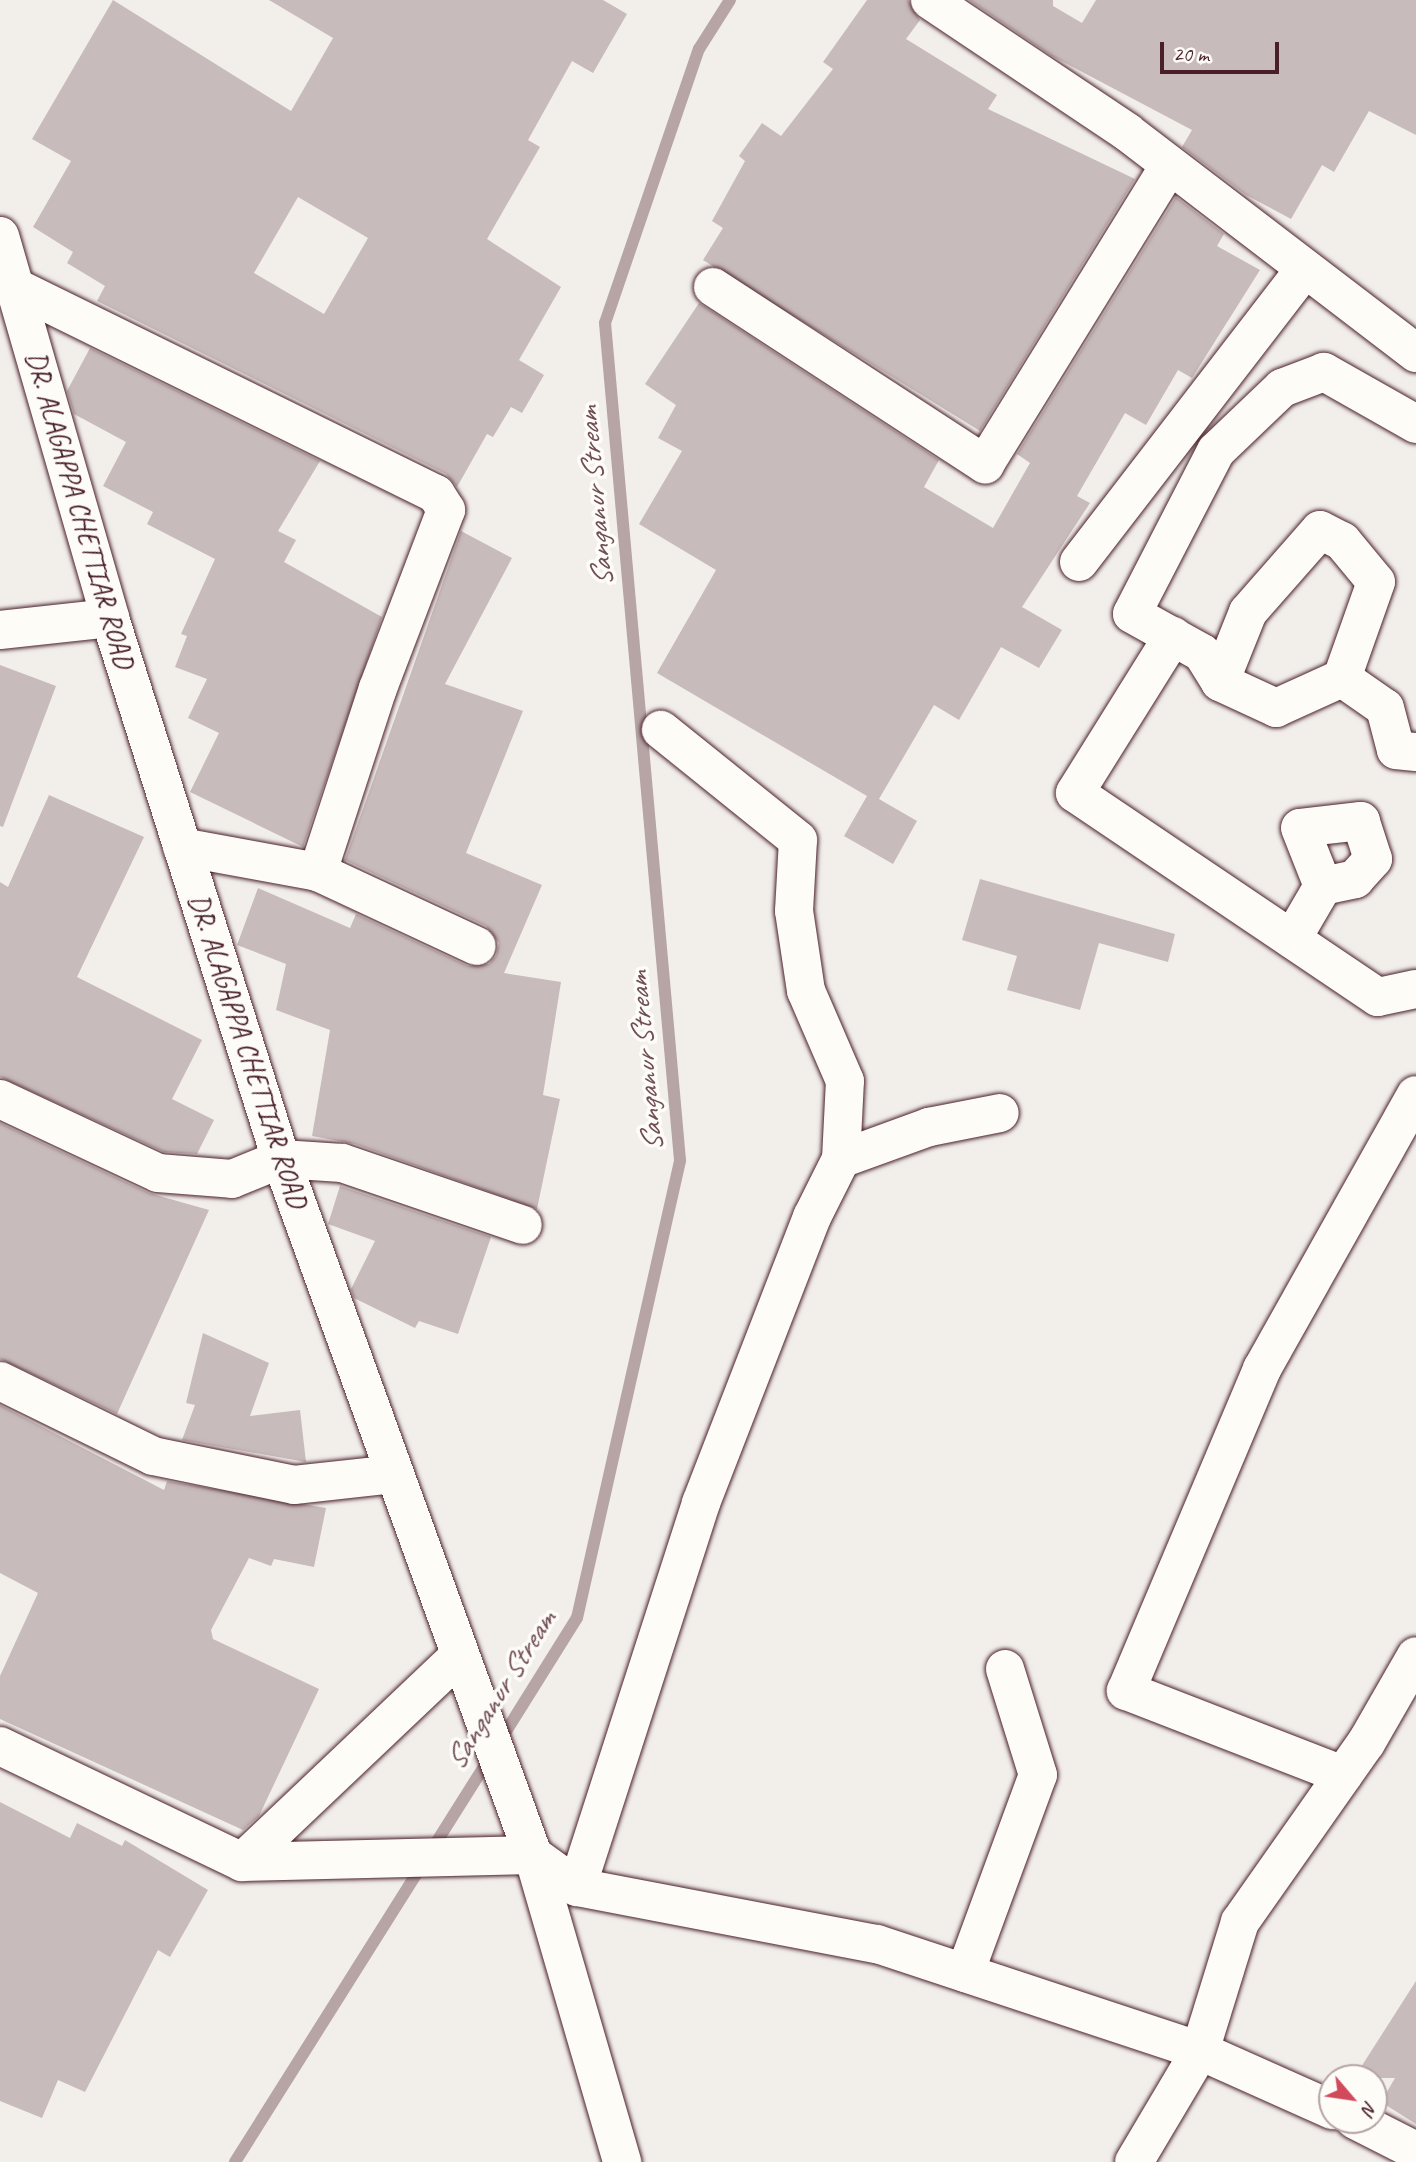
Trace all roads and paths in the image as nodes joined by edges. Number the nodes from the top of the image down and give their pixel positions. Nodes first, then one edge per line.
1 (930, 0) edge
2 (1169, 166) junction
3 (0, 236) edge
4 (1305, 269) junction
5 (15, 287) junction
6 (713, 287) dead end
7 (1416, 353) edge
8 (1416, 424) edge
9 (1079, 562) dead end
10 (110, 618) junction
11 (0, 631) edge
12 (1173, 636) junction
13 (1342, 678) junction
14 (1220, 682) junction
15 (1401, 706) edge
16 (661, 730) dead end
17 (1416, 752) edge
18 (183, 847) junction
19 (318, 872) junction
20 (1322, 886) dead end
21 (1292, 939) junction
22 (477, 946) dead end
23 (1416, 989) edge
24 (1416, 1095) edge
25 (0, 1099) edge
26 (1000, 1113) dead end
27 (281, 1159) junction
28 (841, 1159) junction
29 (523, 1225) dead end
30 (0, 1381) edge
31 (393, 1474) junction
32 (1416, 1656) edge
33 (462, 1667) junction
34 (1005, 1669) dead end
35 (0, 1746) edge
36 (1343, 1775) junction
37 (515, 1856) junction
38 (242, 1862) junction
39 (577, 1887) junction
40 (964, 1973) junction
41 (1200, 2051) junction
42 (1318, 2104) edge
43 (1388, 2132) edge
44 (1412, 2140) edge
45 (622, 2162) edge
46 (1134, 2162) edge

1 - 2 street
2 - 4 street
2 - 6 street
3 - 5 street, DR. ALAGAPPA CHETTIAR ROAD
4 - 7 street
4 - 9 street
5 - 10 street, DR. ALAGAPPA CHETTIAR ROAD
5 - 19 street
8 - 12 street
10 - 11 street
10 - 18 street, DR. ALAGAPPA CHETTIAR ROAD
12 - 14 street
12 - 21 street
13 - 14 street
13 - 14 street
13 - 15 street
15 - 17 street
16 - 28 street
18 - 19 street
18 - 27 street, DR. ALAGAPPA CHETTIAR ROAD
19 - 22 street
20 - 21 street
21 - 23 street
24 - 36 street
25 - 27 street
26 - 28 street
27 - 29 street
27 - 31 street, DR. ALAGAPPA CHETTIAR ROAD
28 - 39 street
30 - 31 street
31 - 33 street, DR. ALAGAPPA CHETTIAR ROAD
32 - 36 street
33 - 37 street, DR. ALAGAPPA CHETTIAR ROAD
33 - 38 street
34 - 40 street
35 - 38 street
36 - 41 street
37 - 38 street
37 - 39 street
37 - 45 street, DR. ALAGAPPA CHETTIAR ROAD
39 - 40 street
40 - 41 street
41 - 42 street
41 - 46 street
43 - 44 street

